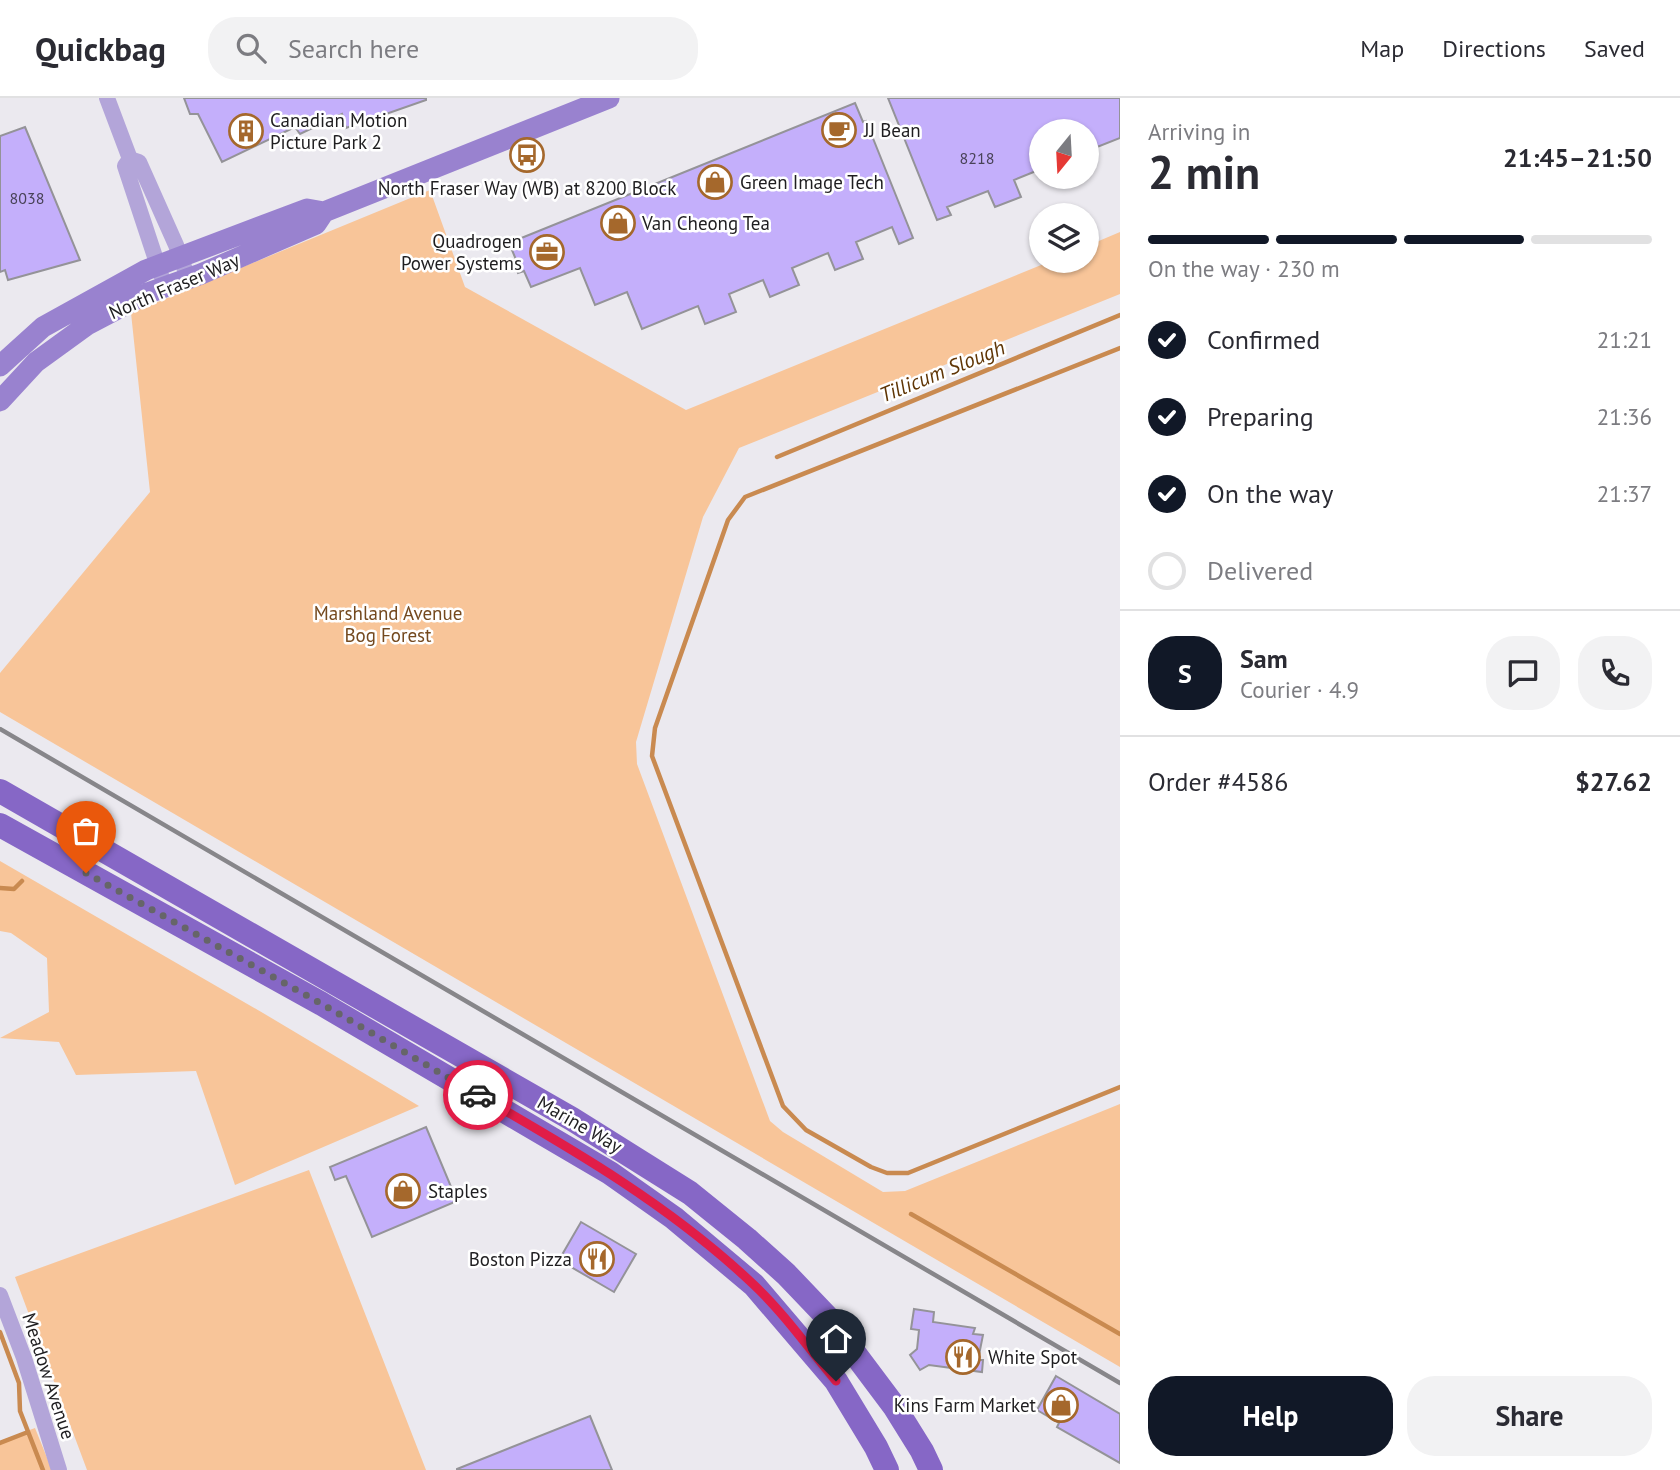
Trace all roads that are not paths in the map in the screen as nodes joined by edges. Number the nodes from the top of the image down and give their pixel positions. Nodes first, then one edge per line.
1 (107, 98) edge
2 (609, 98) edge
3 (130, 159) junction
4 (324, 212) junction
5 (180, 256) junction
6 (157, 265) junction
7 (188, 278) junction
8 (165, 287) junction
9 (0, 366) edge
10 (0, 401) edge
11 (0, 791) edge
12 (0, 825) edge
13 (0, 1295) edge
14 (59, 1470) edge
15 (887, 1470) edge
16 (931, 1470) edge

1 - 3 street
2 - 4 street, North Fraser Way
3 - 5 street
3 - 6 street
4 - 5 street, North Fraser Way
4 - 7 street, North Fraser Way
5 - 6 street, North Fraser Way
5 - 7 street
6 - 8 street
6 - 9 street, North Fraser Way
7 - 8 street, North Fraser Way
8 - 10 street, North Fraser Way
11 - 16 main road, Marine Way
12 - 15 main road, Marine Way
13 - 14 street, Meadow Avenue

